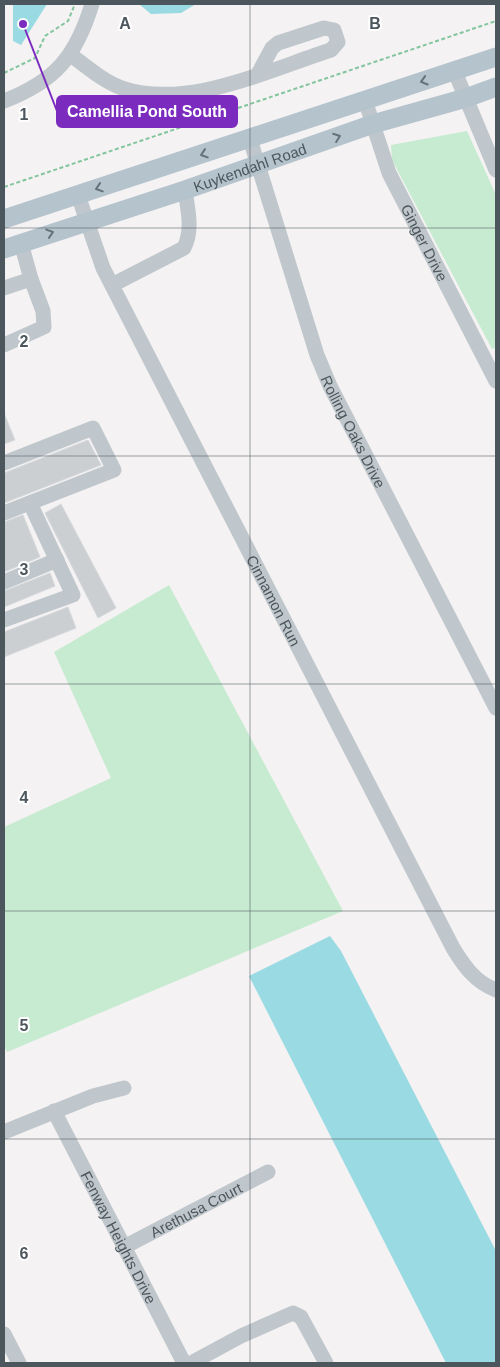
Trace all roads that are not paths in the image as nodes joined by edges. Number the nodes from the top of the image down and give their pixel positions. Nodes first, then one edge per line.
1 (92, 4) edge
2 (71, 55) junction
3 (496, 57) edge
4 (455, 72) junction
5 (258, 74) junction
6 (496, 86) edge
7 (466, 98) junction
8 (364, 100) junction
9 (4, 101) edge
10 (373, 124) junction
11 (250, 139) junction
12 (258, 165) junction
13 (496, 170) edge
14 (186, 190) junction
15 (78, 195) junction
16 (4, 219) edge
17 (87, 221) junction
18 (12, 246) edge
19 (31, 279) junction
20 (112, 285) junction
21 (4, 288) edge
22 (4, 346) edge
23 (496, 381) edge
24 (4, 463) edge
25 (30, 503) junction
26 (4, 513) edge
27 (57, 560) junction
28 (4, 582) edge
29 (4, 620) edge
30 (496, 708) edge
31 (496, 990) edge
32 (124, 1088) dead end
33 (54, 1111) junction
34 (4, 1132) edge
35 (268, 1172) dead end
36 (124, 1247) junction
37 (4, 1334) edge
38 (19, 1363) edge
39 (184, 1363) edge
40 (191, 1363) edge
41 (326, 1363) edge

1 - 2 street
2 - 5 street
2 - 9 street
3 - 4 main road, Kuykendahl Road
4 - 7 street
4 -> 8 main road, Kuykendahl Road
5 - 5 street
6 - 7 main road, Kuykendahl Road
7 - 10 main road, Kuykendahl Road
7 - 13 street
8 - 10 street, Ginger Drive
8 - 11 main road, Kuykendahl Road
12 -> 10 main road, Kuykendahl Road
10 - 23 street, Ginger Drive
11 - 12 street, Rolling Oaks Drive
11 -> 15 main road, Kuykendahl Road
12 - 14 main road, Kuykendahl Road
12 - 30 street, Rolling Oaks Drive
14 - 17 main road, Kuykendahl Road
14 - 20 street
15 - 16 main road, Kuykendahl Road
15 - 17 street, Cinnamon Run
18 -> 17 main road, Kuykendahl Road
17 - 20 street, Cinnamon Run
18 - 19 street
19 - 21 street
19 - 22 street
20 - 31 street, Cinnamon Run
24 - 25 street
25 - 26 street
25 - 27 street
27 - 28 street
27 - 29 street
32 - 33 street
33 - 34 street
33 - 36 street, Fenway Heights Drive
35 - 36 street, Arethusa Court
36 - 39 street, Fenway Heights Drive
37 - 38 street
40 - 41 street

